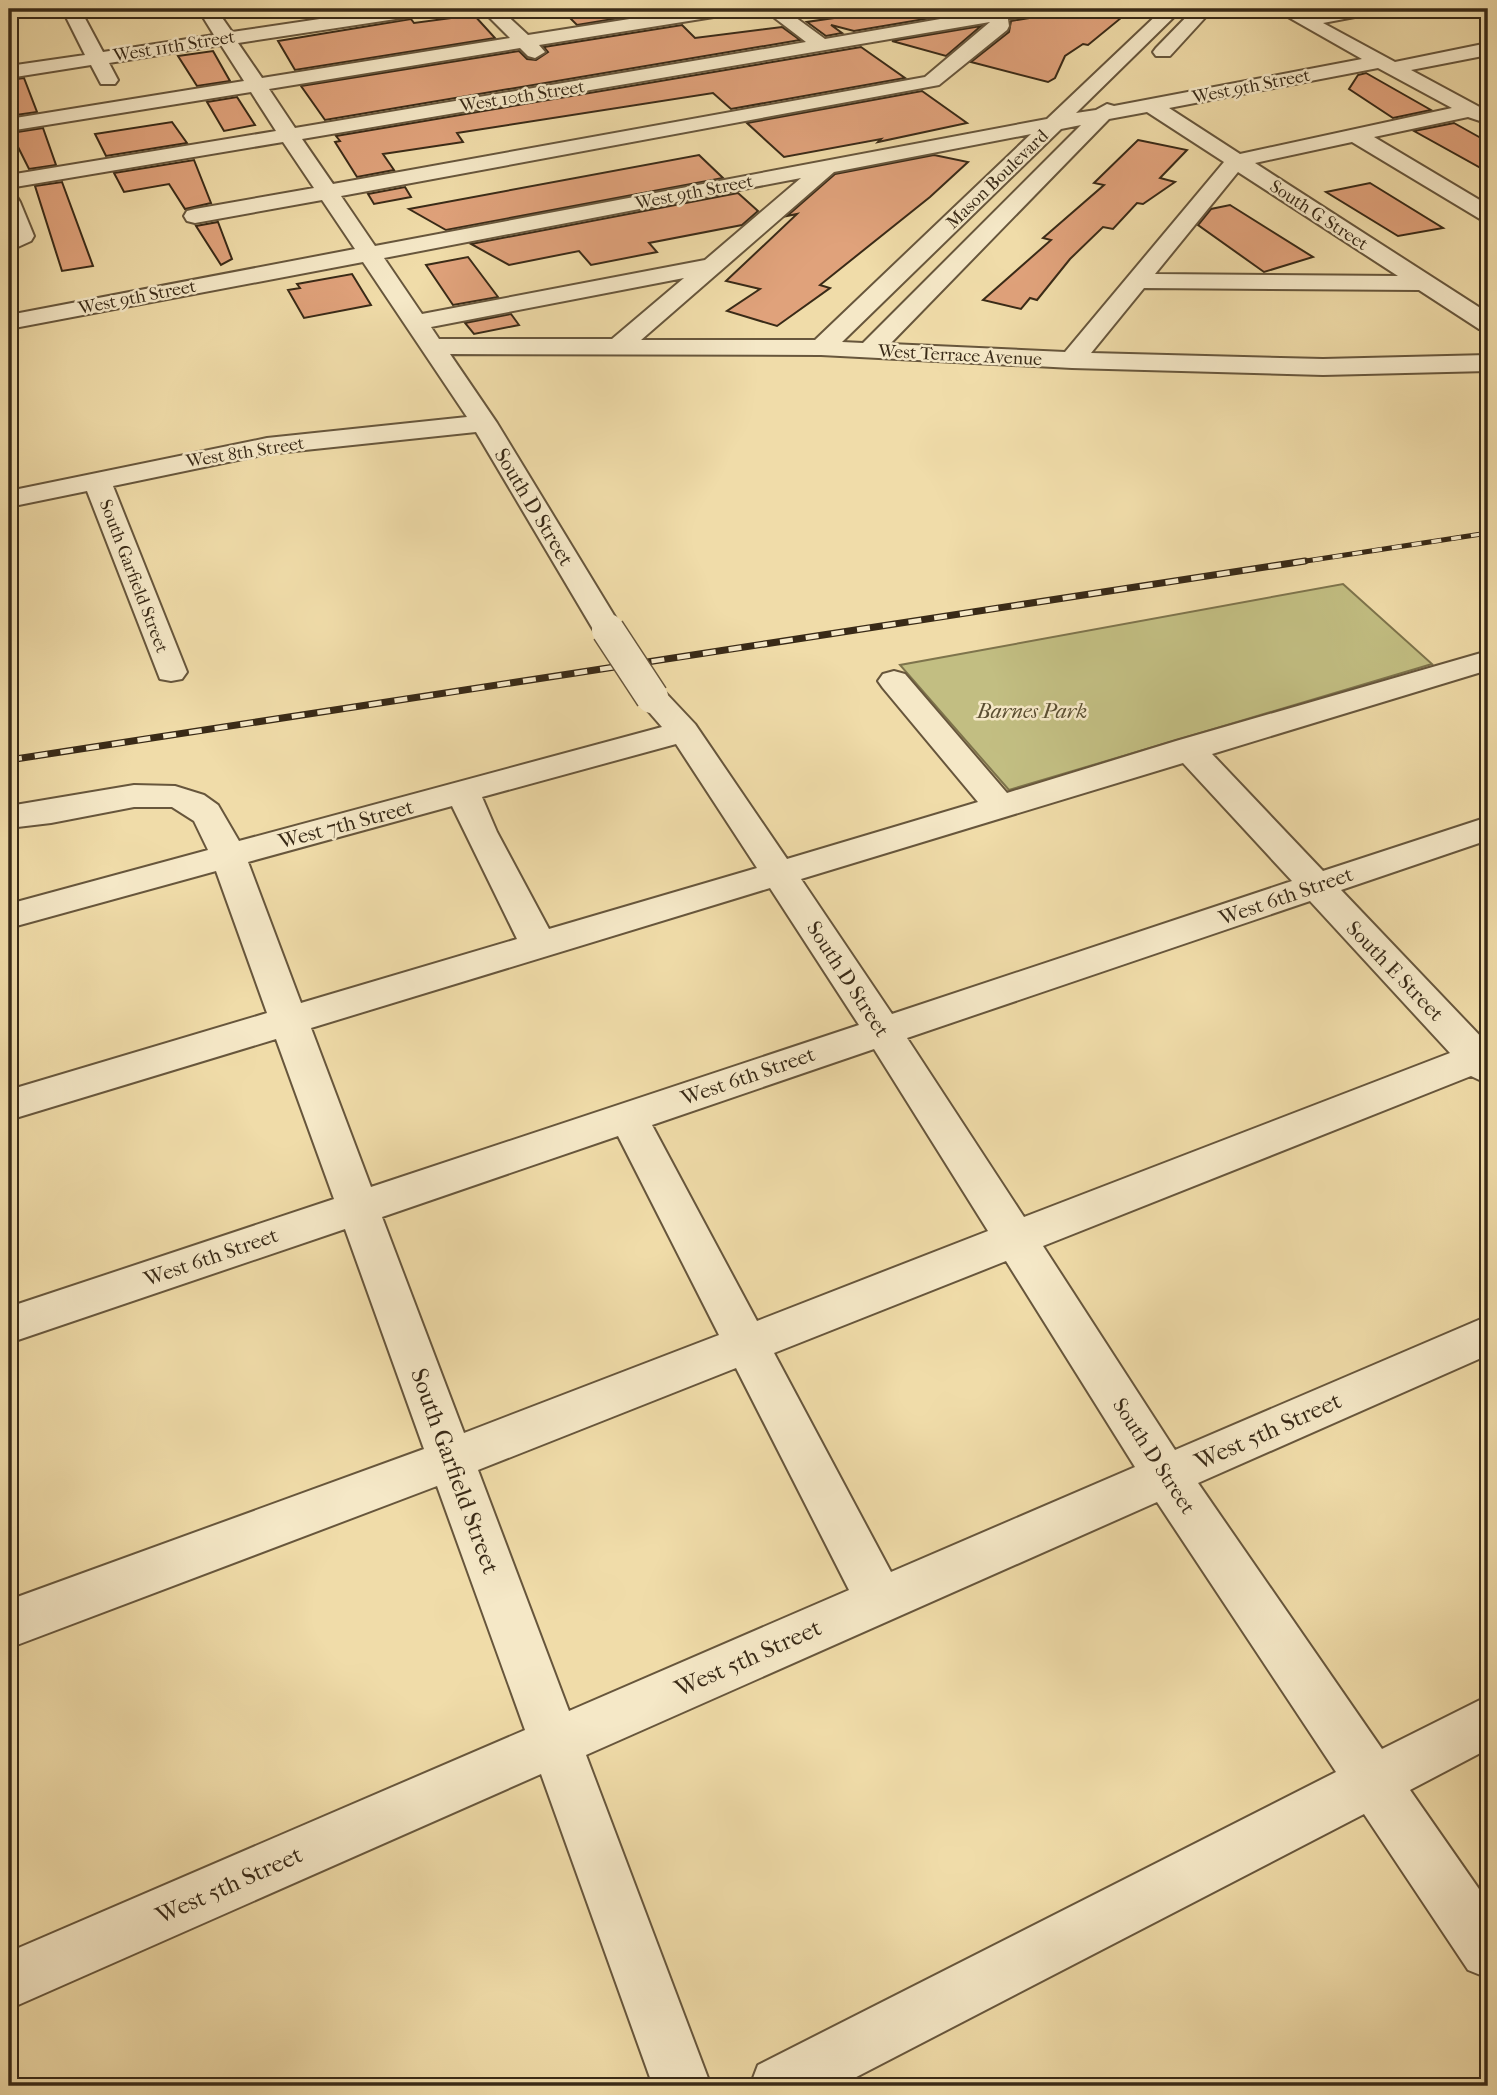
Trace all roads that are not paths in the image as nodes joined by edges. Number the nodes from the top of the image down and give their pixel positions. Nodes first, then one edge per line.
1 (71, 9) edge
2 (207, 9) edge
3 (422, 9) edge
4 (490, 9) edge
5 (726, 9) edge
6 (772, 9) edge
7 (1035, 9) edge
8 (1173, 9) edge
9 (1204, 9) edge
10 (1283, 9) edge
11 (1370, 9) edge
12 (998, 15) junction
13 (1305, 21) junction
14 (225, 39) junction
15 (523, 40) junction
16 (822, 46) junction
17 (1488, 49) edge
18 (97, 58) junction
19 (393, 62) junction
20 (1386, 65) junction
21 (1149, 66) dead end
22 (9, 72) edge
23 (255, 85) junction
24 (1131, 85) dead end
25 (572, 87) junction
26 (1150, 105) junction
27 (121, 107) junction
28 (433, 111) junction
29 (1103, 114) junction
30 (1479, 114) edge
31 (1055, 123) junction
32 (9, 125) edge
33 (289, 135) junction
34 (1355, 135) junction
35 (152, 158) junction
36 (1236, 161) junction
37 (828, 166) junction
38 (9, 182) edge
39 (327, 191) junction
40 (9, 202) edge
41 (1488, 214) edge
42 (195, 216) dead end
43 (9, 244) edge
44 (370, 253) junction
45 (715, 265) junction
46 (1137, 281) junction
47 (1425, 283) junction
48 (9, 321) edge
49 (415, 323) junction
50 (1488, 324) edge
51 (431, 346) junction
52 (619, 346) junction
53 (821, 348) junction
54 (870, 350) junction
55 (1072, 360) junction
56 (1488, 363) edge
57 (484, 423) junction
58 (97, 480) junction
59 (9, 499) edge
60 (1488, 660) edge
61 (171, 671) dead end
62 (894, 681) dead end
63 (684, 731) junction
64 (1188, 748) junction
65 (463, 792) junction
66 (1000, 806) junction
67 (9, 817) edge
68 (1488, 828) edge
69 (228, 856) junction
70 (779, 874) junction
71 (1315, 886) junction
72 (9, 916) edge
73 (539, 946) junction
74 (288, 1020) junction
75 (883, 1031) junction
76 (1485, 1060) edge
77 (9, 1105) edge
78 (628, 1117) junction
79 (358, 1208) junction
80 (1014, 1238) junction
81 (9, 1325) edge
82 (1488, 1335) edge
83 (746, 1343) junction
84 (450, 1460) junction
85 (1166, 1476) junction
86 (880, 1601) junction
87 (9, 1624) edge
88 (1488, 1722) edge
89 (555, 1743) junction
90 (1373, 1780) junction
91 (1488, 1950) edge
92 (9, 1981) edge
93 (682, 2086) edge
94 (779, 2086) edge

1 - 18 street
2 - 14 street, South D Street
3 - 14 street, West 11th Street
4 - 15 street
5 - 15 street
6 - 16 street
7 - 12 street, West 10th Street
8 - 31 street, Mason Boulevard
9 - 21 street
10 - 13 street
11 - 13 street
12 - 16 street, West 10th Street
12 - 39 street
13 - 20 street
14 - 18 street, West 11th Street
14 - 23 street, South D Street
15 - 19 street
15 - 25 street
16 - 25 street, West 10th Street
17 - 20 street, West 9th Street
18 - 22 street, West 11th Street
18 - 27 street
19 - 23 street
19 - 28 street
20 - 26 street, West 9th Street
20 - 30 street
23 - 27 street
23 - 33 street, South D Street
24 - 29 street, Mason Boulevard
25 - 28 street, West 10th Street
26 - 29 street, West 9th Street
26 - 36 street, South G Street
27 - 32 street
27 - 35 street
28 - 33 street, West 10th Street
29 - 31 street, West 9th Street
29 - 54 street, Mason Boulevard
30 - 34 street
31 - 37 street, West 9th Street
31 - 53 street, Mason Boulevard
33 - 35 street, West 10th Street
33 - 39 street, South D Street
34 - 36 street
34 - 41 street
35 - 38 street, West 10th Street
36 - 46 street
36 - 47 street, South G Street
37 - 44 street, West 9th Street
37 - 45 street
39 - 42 street
39 - 44 street, South D Street
40 - 43 street
44 - 48 street, West 9th Street
44 - 49 street, South D Street
45 - 49 street
45 - 52 street
46 - 47 street
46 - 55 street
47 - 50 street, South G Street
49 - 51 street, South D Street
51 - 52 street, West Terrace Avenue
51 - 57 street, South D Street
52 - 53 street, West Terrace Avenue
53 - 54 street, West Terrace Avenue
54 - 55 street, West Terrace Avenue
55 - 56 street, West Terrace Avenue
57 - 58 street, West 8th Street
57 - 63 street, South D Street, bridge
58 - 59 street, West 8th Street
58 - 61 street, South Garfield Street
60 - 64 street
62 - 66 street
63 - 65 street, West 7th Street
63 - 70 street, South D Street
64 - 66 street
64 - 71 street, South E Street
65 - 69 street, West 7th Street
65 - 73 street
66 - 70 street
67 - 69 street, South Garfield Street
68 - 71 street, West 6th Street
69 - 72 street, West 7th Street
69 - 74 street, South Garfield Street
70 - 73 street
70 - 75 street, South D Street
71 - 75 street, West 6th Street
71 - 76 street, South E Street
73 - 74 street
74 - 77 street
74 - 79 street, South Garfield Street
75 - 78 street, West 6th Street
75 - 80 street, South D Street
76 - 80 street
78 - 79 street, West 6th Street
78 - 83 street
79 - 81 street, West 6th Street
79 - 84 street, South Garfield Street
80 - 83 street
80 - 85 street, South D Street
82 - 85 street, West 5th Street
83 - 84 street
83 - 86 street
84 - 87 street
84 - 89 street, South Garfield Street
85 - 86 street, West 5th Street
85 - 90 street, South D Street
86 - 89 street, West 5th Street
88 - 90 street
89 - 92 street, West 5th Street
89 - 93 street, South Garfield Street
90 - 91 street, South D Street
90 - 94 street

